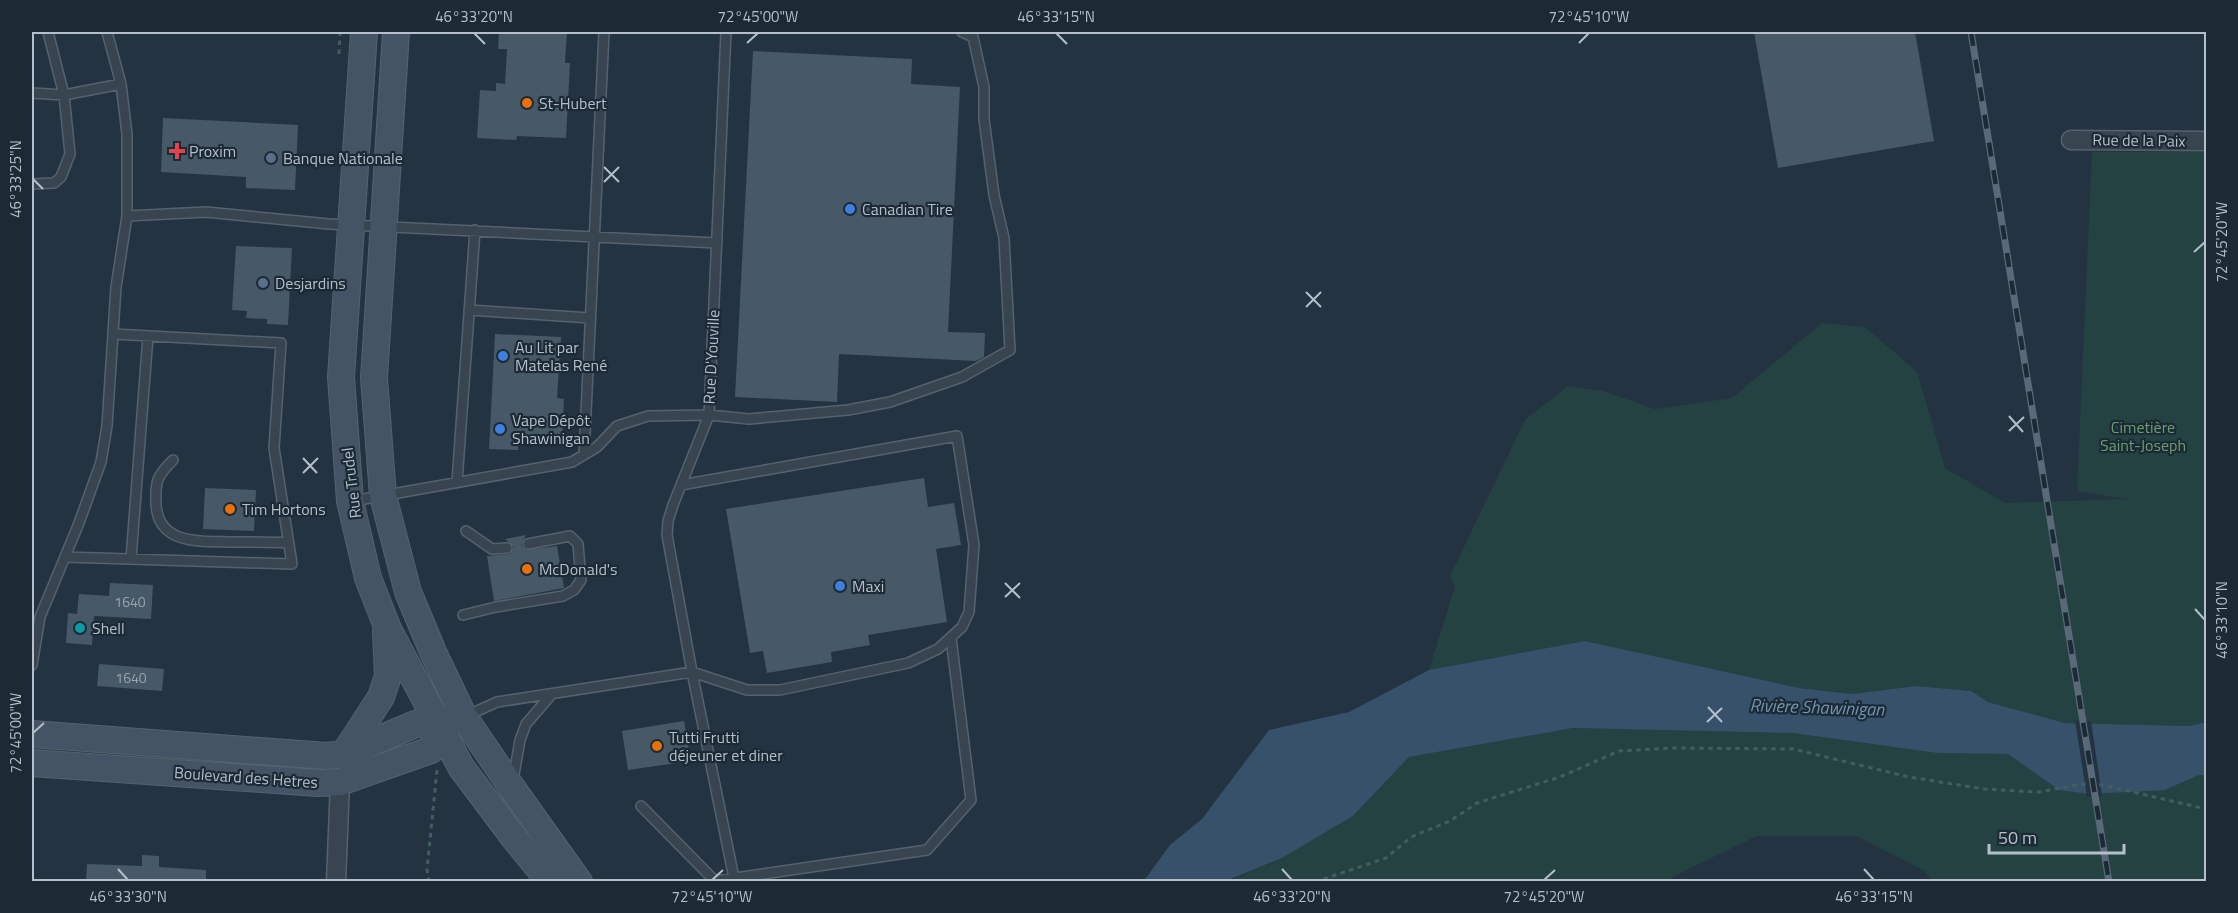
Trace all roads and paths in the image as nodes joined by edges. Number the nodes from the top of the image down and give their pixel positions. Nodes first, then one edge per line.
1 (48, 32) edge
2 (107, 32) edge
3 (364, 32) edge
4 (396, 32) edge
5 (604, 32) edge
6 (726, 32) edge
7 (962, 32) edge
8 (121, 84) junction
9 (32, 93) edge
10 (64, 95) junction
11 (2071, 140) dead end
12 (2206, 141) edge
13 (32, 184) edge
14 (127, 216) junction
15 (350, 225) junction
16 (383, 225) junction
17 (475, 230) junction
18 (594, 236) junction
19 (717, 243) junction
20 (469, 310) junction
21 (590, 318) junction
22 (113, 334) junction
23 (148, 336) junction
24 (709, 415) junction
25 (584, 455) junction
26 (173, 459) dead end
27 (457, 482) junction
28 (681, 485) junction
29 (383, 496) junction
30 (350, 501) junction
31 (466, 531) dead end
32 (288, 543) junction
33 (528, 544) dead end
34 (507, 548) dead end
35 (65, 556) junction
36 (131, 559) junction
37 (463, 615) dead end
38 (386, 624) junction
39 (951, 638) junction
40 (32, 665) edge
41 (692, 672) junction
42 (551, 694) junction
43 (464, 717) junction
44 (440, 728) junction
45 (32, 734) edge
46 (344, 754) junction
47 (32, 762) edge
48 (437, 762) dead end
49 (340, 782) junction
50 (512, 788) junction
51 (641, 806) dead end
52 (2206, 809) edge
53 (734, 878) junction
54 (336, 882) edge
55 (429, 882) edge
56 (550, 882) edge
57 (579, 882) edge
58 (1315, 882) edge

1 - 10 lane
2 - 8 lane
3 - 15 main road, Rue Trudel
4 - 16 main road, Rue Trudel
5 - 18 lane
6 - 19 lane, Rue D'Youville
7 - 24 lane
8 - 10 lane
8 - 14 lane
9 - 10 lane
10 - 13 lane
11 - 12 street, Rue de la Paix
14 - 15 lane
14 - 22 lane
15 - 16 lane
15 - 30 main road, Rue Trudel
16 - 17 lane
16 - 29 main road, Rue Trudel
17 - 18 lane
17 - 20 lane
18 - 19 lane
18 - 21 lane
19 - 24 lane, Rue D'Youville
20 - 21 lane
20 - 27 lane
21 - 25 lane
22 - 23 lane
22 - 35 lane
23 - 32 lane
23 - 36 lane
24 - 25 lane
24 - 28 lane, Rue D'Youville
25 - 27 lane
26 - 32 lane
27 - 29 lane
28 - 39 lane
28 - 41 lane, Rue D'Youville
29 - 30 lane
29 - 43 main road, Rue Trudel
30 - 38 main road, Rue Trudel
31 - 34 lane
32 - 36 lane
33 - 37 lane
35 - 36 lane
35 - 40 lane
38 - 44 main road, Rue Trudel
38 - 46 main road
39 - 41 lane
39 - 53 lane
41 - 42 lane, Boulevard des Hetres
41 - 53 lane, Rue D'Youville
42 - 43 lane, Boulevard des Hetres
42 - 50 lane
43 - 44 main road, Boulevard des Hetres
43 - 50 main road, Rue Trudel
44 - 46 main road, Boulevard des Hetres
44 - 49 main road, Boulevard des Hetres
44 - 56 main road, Rue Trudel
45 - 46 main road, Boulevard des Hetres
47 - 49 main road, Boulevard des Hetres
48 - 55 path
49 - 54 street
50 - 57 main road, Rue Trudel
51 - 53 lane
52 - 58 path

